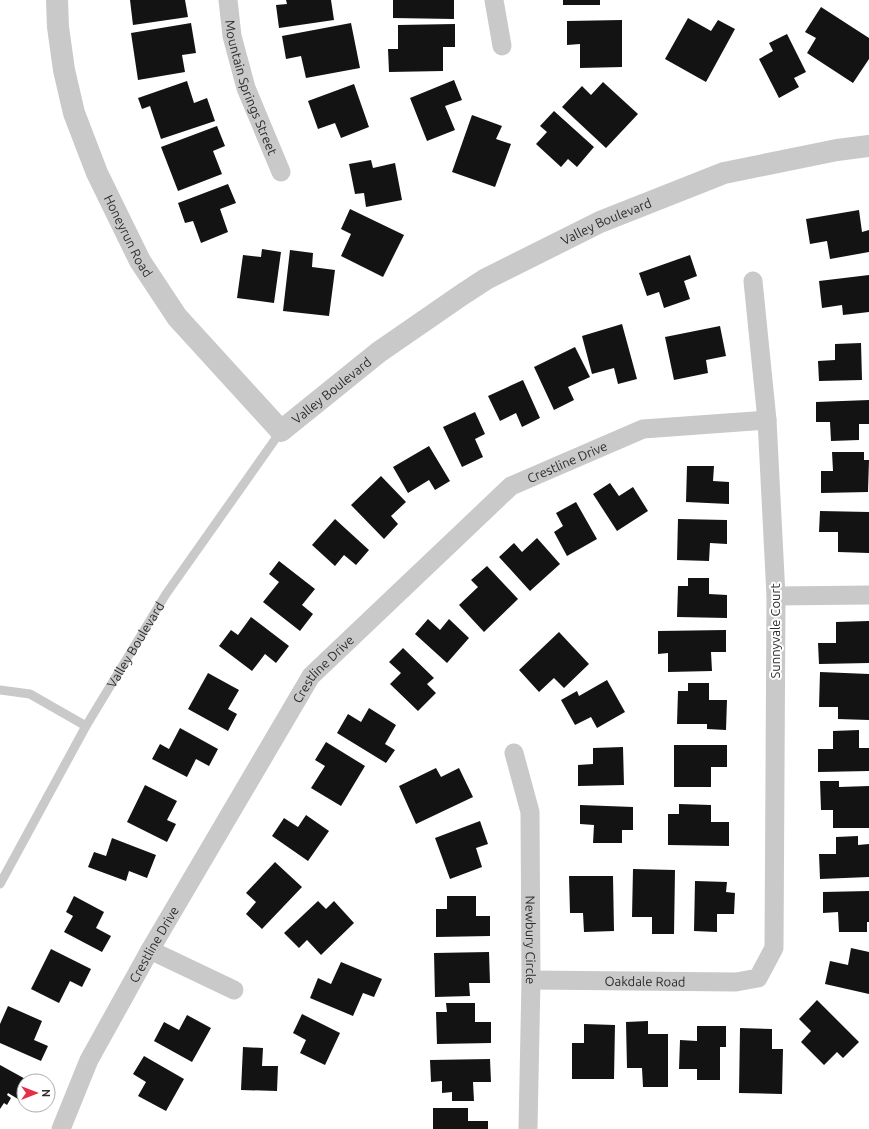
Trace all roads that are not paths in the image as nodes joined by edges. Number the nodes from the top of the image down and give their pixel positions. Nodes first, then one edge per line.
1 (57, 0) edge
2 (228, 0) edge
3 (494, 0) edge
4 (502, 46) dead end
5 (869, 146) edge
6 (281, 172) dead end
7 (753, 281) dead end
8 (767, 420) junction
9 (281, 431) junction
10 (869, 595) edge
11 (776, 596) junction
12 (0, 690) edge
13 (86, 726) junction
14 (514, 753) dead end
15 (0, 884) edge
16 (150, 950) junction
17 (758, 978) joint
18 (531, 980) junction
19 (234, 990) dead end
20 (61, 1129) edge
21 (528, 1129) edge

1 - 9 street, Honeyrun Road
2 - 6 street, Mountain Springs Street
3 - 4 street
5 - 9 street, Valley Boulevard
7 - 8 street, Sunnyvale Court
8 - 11 street, Sunnyvale Court
8 - 16 street, Crestline Drive
9 - 13 lane, Valley Boulevard
10 - 11 street
11 - 17 street, Sunnyvale Court
12 - 13 lane
13 - 15 lane, Valley Boulevard
14 - 18 street, Newbury Circle
16 - 19 street
16 - 20 street, Crestline Drive
17 - 18 street, Oakdale Road
18 - 21 street, Newbury Circle

